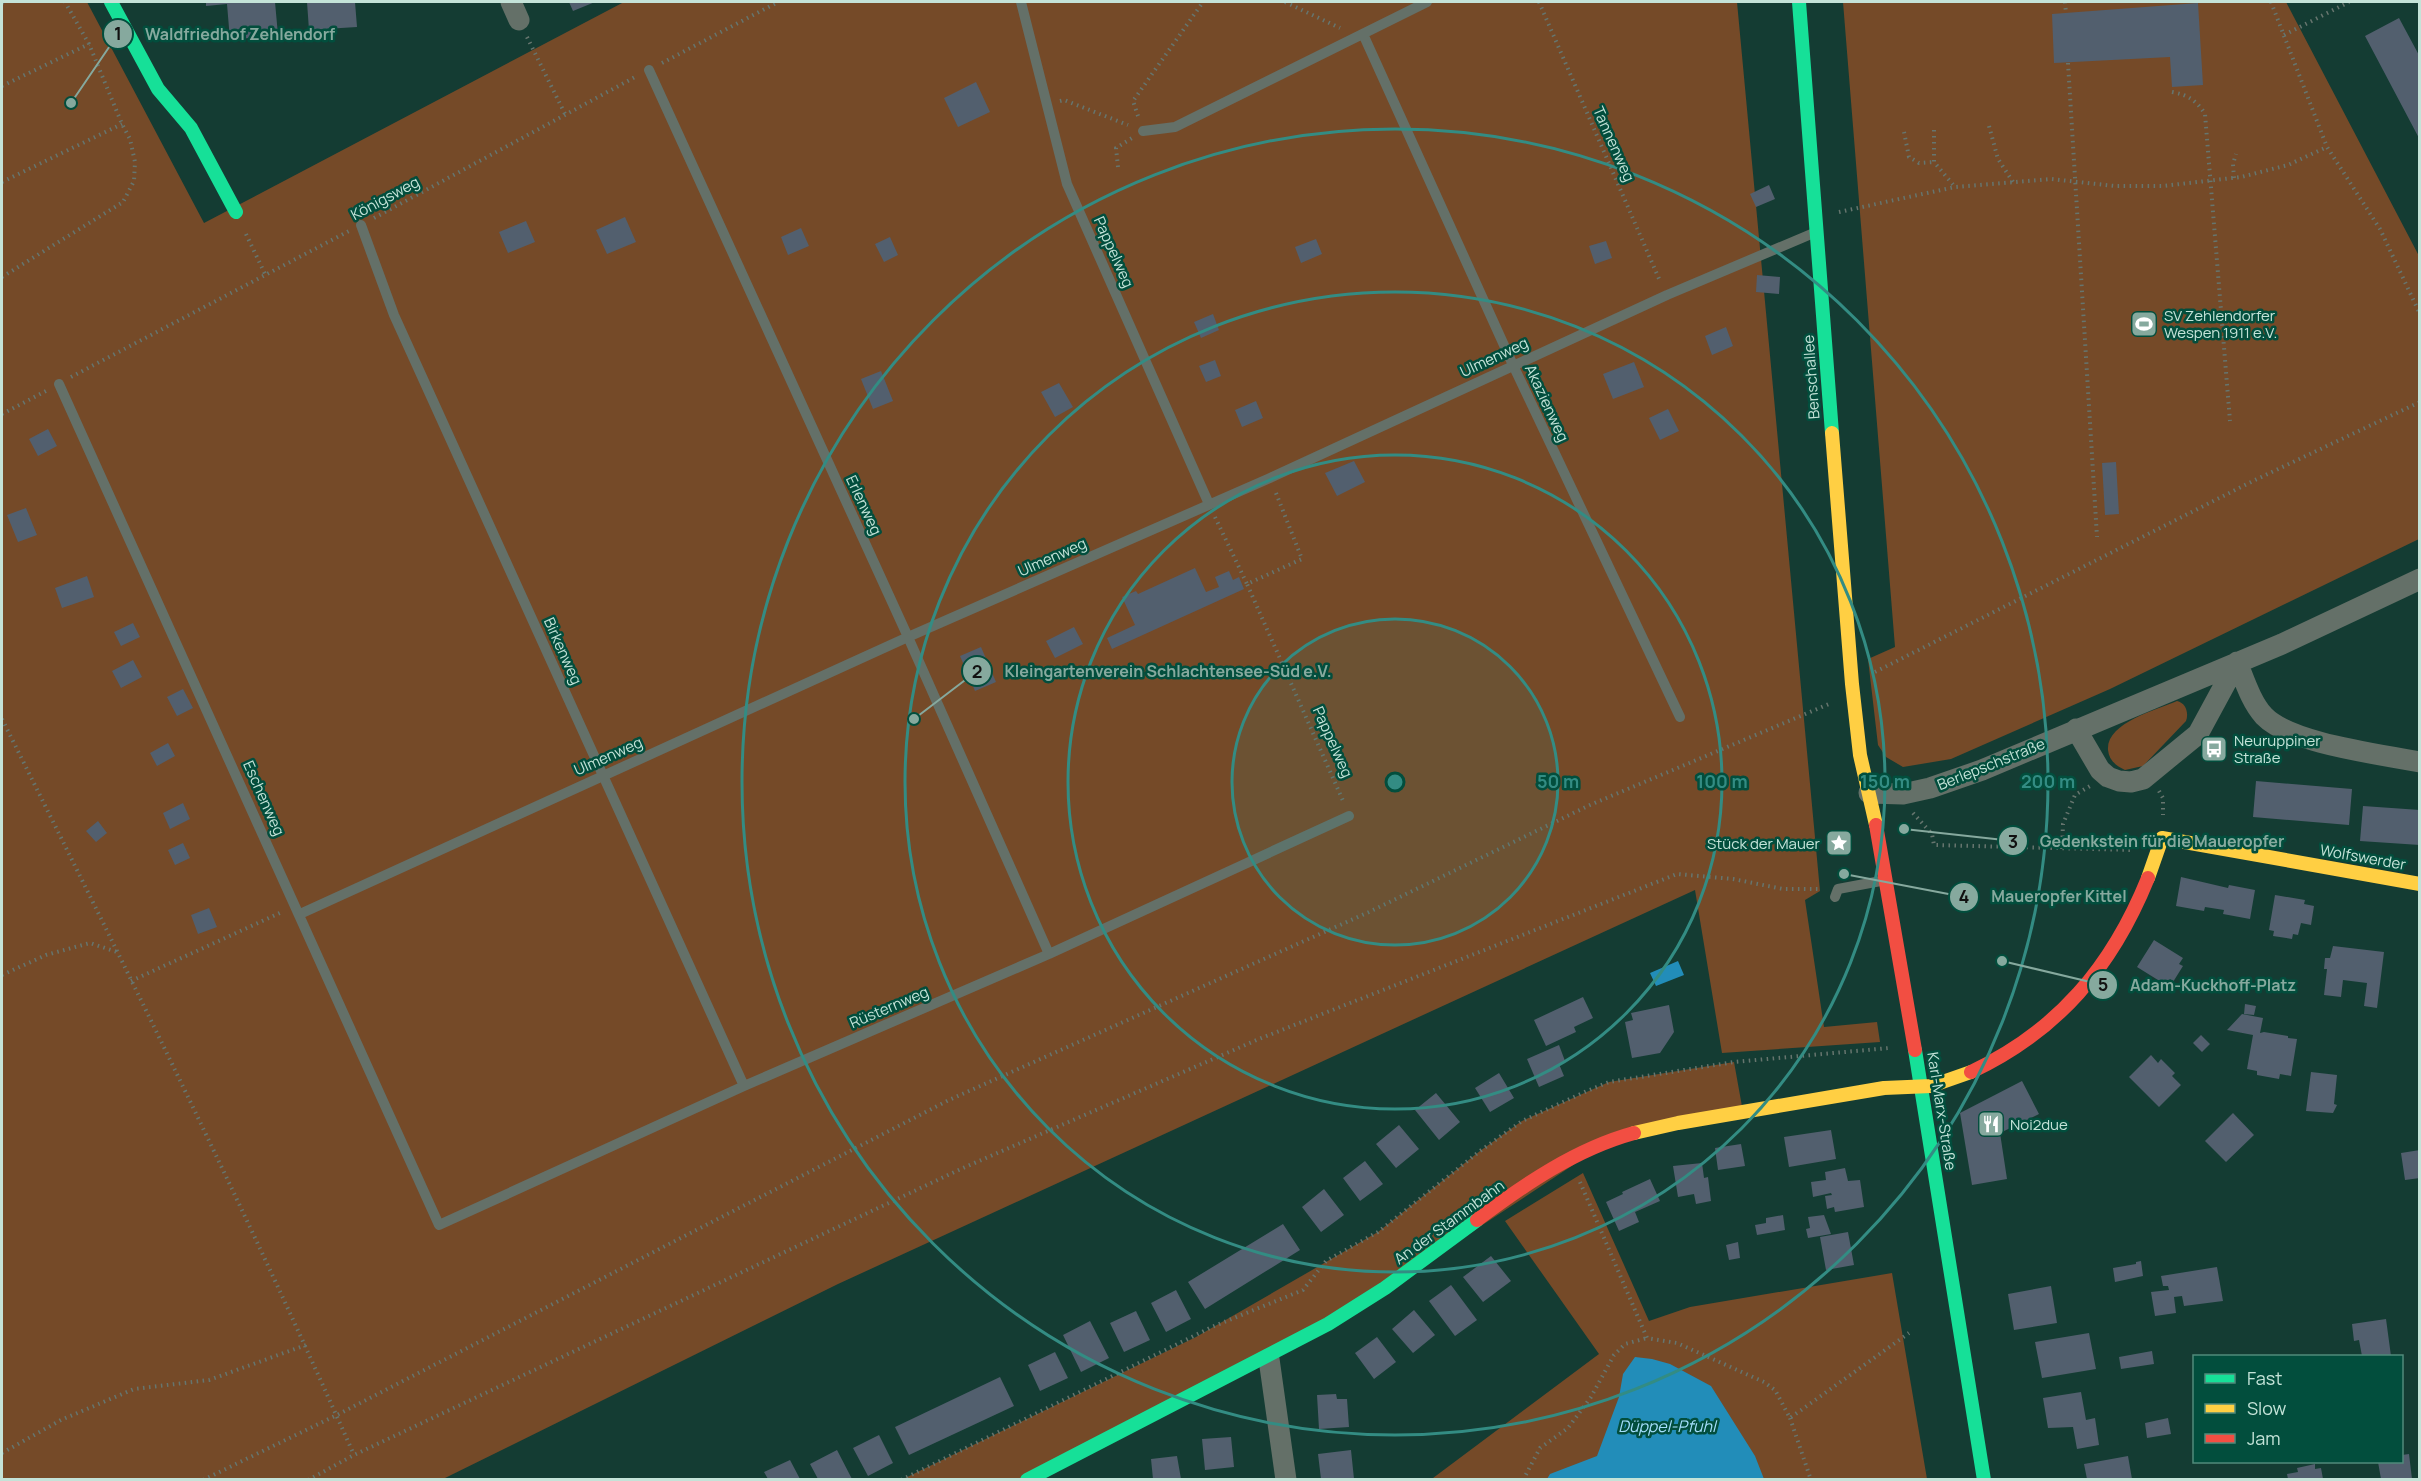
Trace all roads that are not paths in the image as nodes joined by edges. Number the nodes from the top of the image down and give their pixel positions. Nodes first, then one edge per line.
1 (111, 2) edge
2 (1021, 2) edge
3 (1427, 2) edge
4 (1799, 2) edge
5 (1360, 35) junction
6 (649, 70) road end
7 (1143, 131) road end
8 (236, 212) road end
9 (361, 225) road end
10 (1817, 232) junction
11 (1513, 365) junction
12 (59, 384) road end
13 (1209, 504) junction
14 (2420, 579) edge
15 (908, 637) junction
16 (2237, 662) junction
17 (1680, 717) dead end
18 (2076, 729) junction
19 (1859, 749) joint
20 (2420, 762) edge
21 (603, 775) junction
22 (1869, 793) junction
23 (1349, 816) road end
24 (1886, 880) junction
25 (2420, 884) edge
26 (1836, 893) road end
27 (298, 910) junction
28 (1049, 954) junction
29 (744, 1086) junction
30 (1922, 1088) junction
31 (440, 1225) joint
32 (1269, 1359) junction
33 (1027, 1479) edge
34 (1286, 1479) edge
35 (1984, 1479) edge

1 - 8 street
2 - 13 lane, Pappelweg
3 - 5 lane
4 - 10 street, Benschallee
5 - 7 lane
5 - 11 lane, Akazienweg
6 - 15 lane, Erlenweg
9 - 21 lane, Birkenweg
10 - 11 lane, Ulmenweg
10 - 19 street, Benschallee
11 - 13 lane, Ulmenweg
11 - 17 lane, Akazienweg
12 - 27 lane, Eschenweg
13 - 15 lane, Ulmenweg
14 - 16 street, Berlepschstraße
15 - 21 lane, Ulmenweg
15 - 28 lane, Erlenweg
16 - 18 street, Berlepschstraße
16 - 18 street
16 - 20 street
18 - 22 street, Berlepschstraße
19 - 22 street, Karl-Marx-Straße
21 - 27 lane, Ulmenweg
21 - 29 lane, Birkenweg
22 - 24 street, Karl-Marx-Straße
23 - 28 lane, Rüsternweg
24 - 26 lane
24 - 30 street, Karl-Marx-Straße
25 - 30 street, Wolfswerder
27 - 31 lane, Eschenweg
28 - 29 lane, Rüsternweg
29 - 31 lane, Rüsternweg
30 - 32 street, An der Stammbahn
30 - 35 street, Karl-Marx-Straße
32 - 33 street, An der Stammbahn
32 - 34 street

